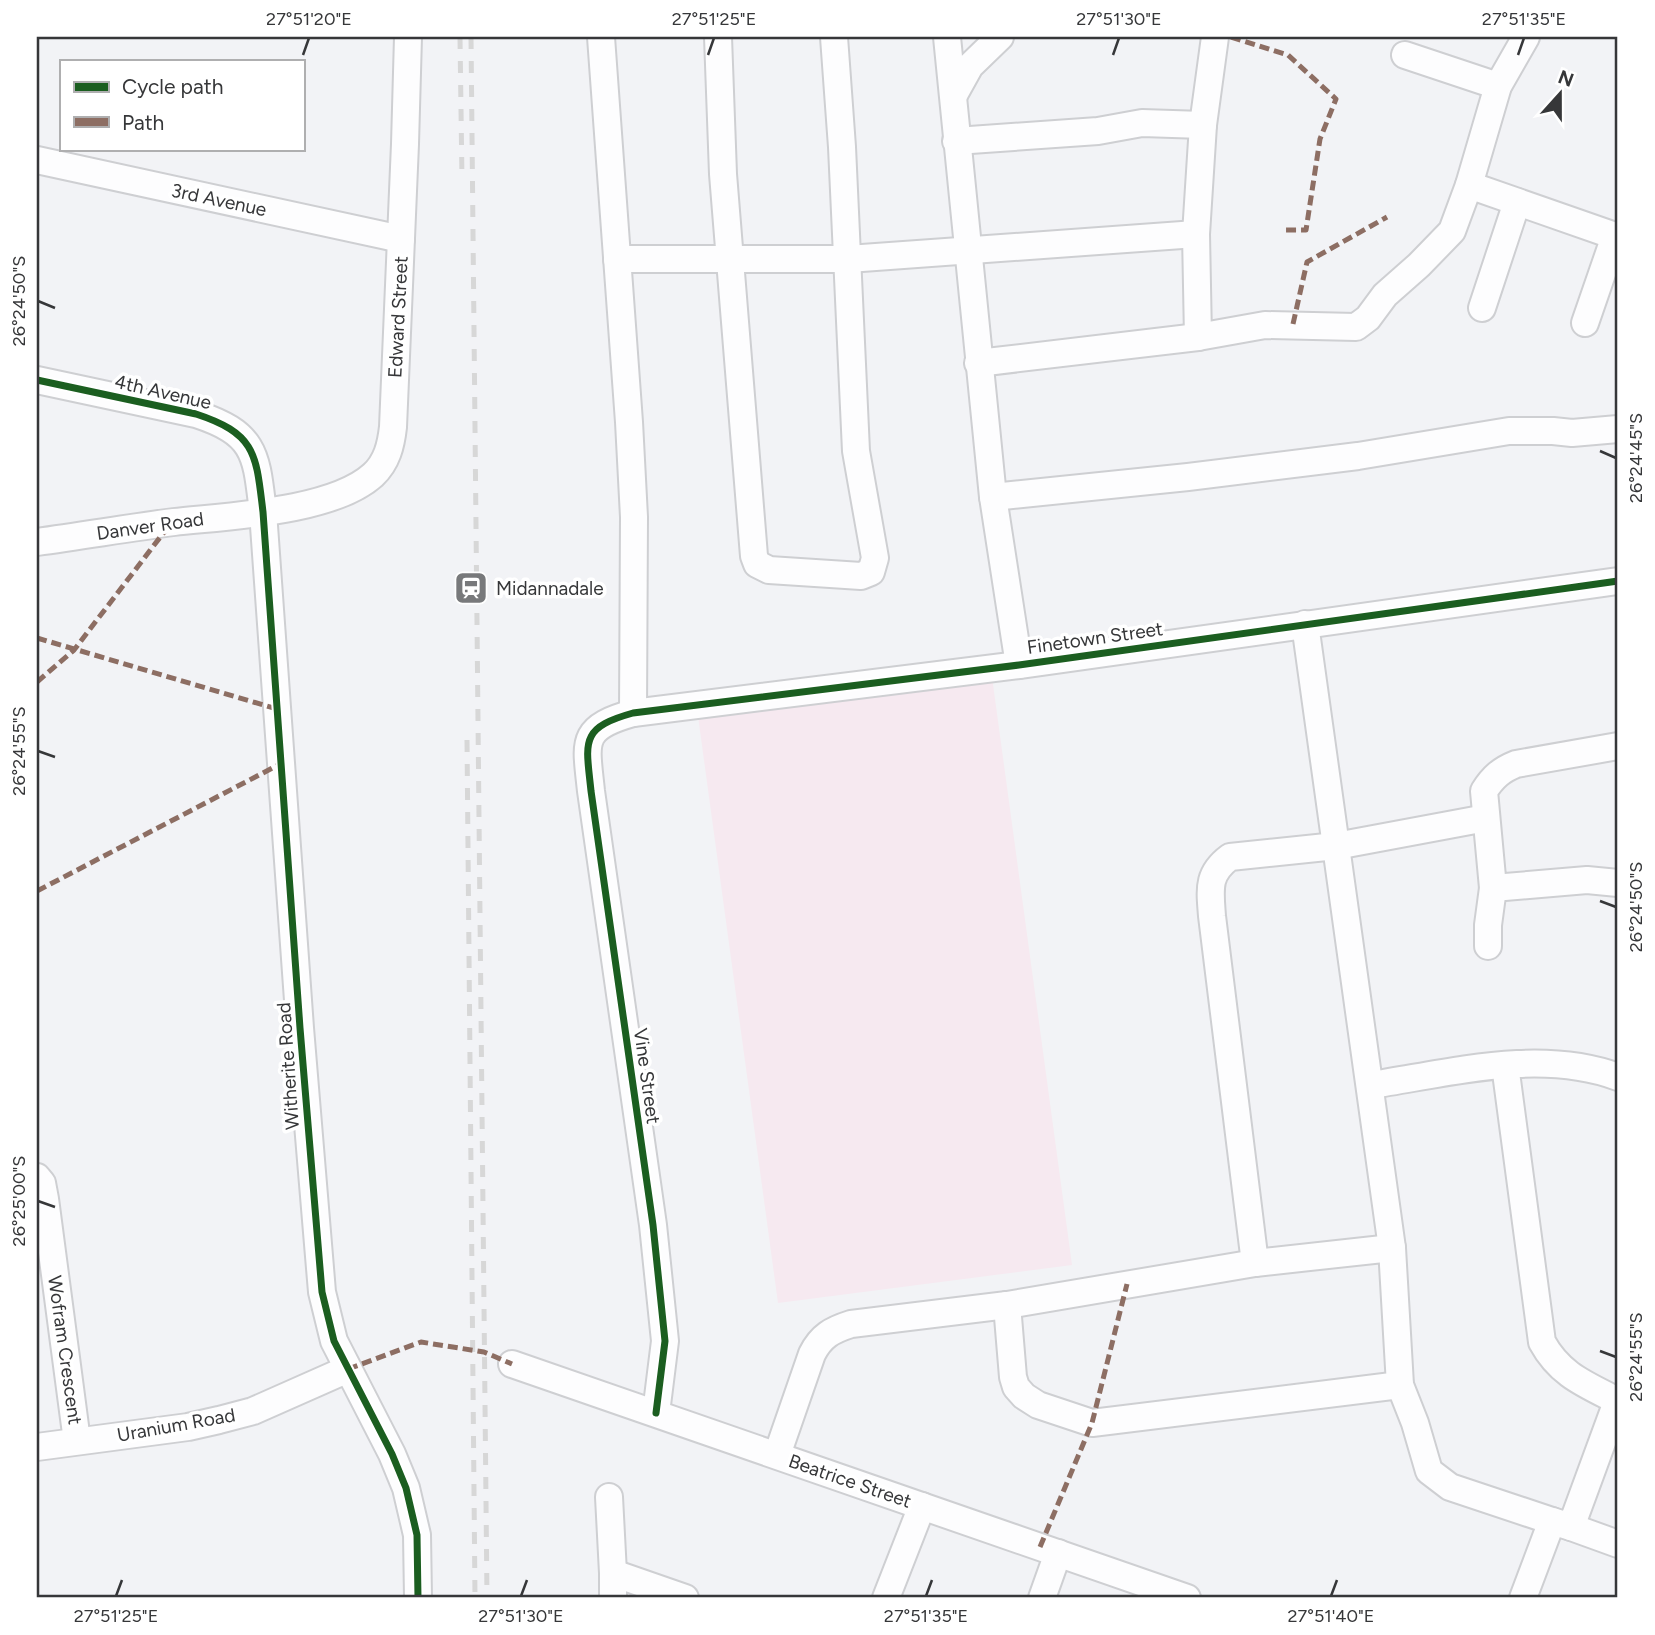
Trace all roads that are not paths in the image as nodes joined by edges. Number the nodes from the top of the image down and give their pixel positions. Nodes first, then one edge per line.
1 (408, 37) edge
2 (601, 37) edge
3 (718, 37) edge
4 (834, 37) edge
5 (947, 37) edge
6 (1000, 37) edge
7 (1216, 37) edge
8 (1526, 37) edge
9 (1405, 55) dead end
10 (1498, 86) junction
11 (955, 93) junction
12 (1203, 125) junction
13 (956, 141) junction
14 (37, 160) edge
15 (1469, 185) junction
16 (1517, 202) junction
17 (1196, 234) junction
18 (1616, 237) edge
19 (401, 239) junction
20 (969, 249) junction
21 (730, 257) junction
22 (617, 259) junction
23 (848, 259) junction
24 (1482, 308) dead end
25 (1585, 323) dead end
26 (1198, 337) junction
27 (978, 363) junction
28 (37, 380) edge
29 (1618, 429) edge
30 (993, 497) junction
31 (263, 512) junction
32 (37, 542) edge
33 (1618, 582) edge
34 (1305, 624) junction
35 (1019, 665) junction
36 (633, 712) junction
37 (587, 743) joint
38 (1618, 746) edge
39 (1486, 818) junction
40 (1336, 846) junction
41 (1618, 883) edge
42 (1493, 888) junction
43 (1488, 946) dead end
44 (1505, 1065) junction
45 (1618, 1077) edge
46 (1371, 1085) junction
47 (37, 1177) edge
48 (1392, 1248) junction
49 (1255, 1263) junction
50 (1007, 1305) junction
51 (512, 1364) dead end
52 (348, 1369) junction
53 (1401, 1385) junction
54 (1618, 1400) edge
55 (656, 1413) junction
56 (78, 1441) junction
57 (37, 1447) edge
58 (777, 1455) junction
59 (609, 1497) dead end
60 (922, 1506) junction
61 (1561, 1524) junction
62 (1618, 1544) edge
63 (1058, 1553) junction
64 (613, 1586) edge
65 (418, 1598) edge
66 (685, 1598) edge
67 (887, 1598) edge
68 (1042, 1598) edge
69 (1187, 1598) edge
70 (1523, 1598) edge

1 - 19 street, Edward Street
2 - 22 street
3 - 21 street
4 - 23 street
5 - 11 street
6 - 11 street
7 - 12 street
8 - 10 street
9 - 10 street
10 - 15 street
11 - 13 street
12 - 13 street
12 - 17 street
13 - 20 street
14 - 19 street, 3rd Avenue
15 - 16 street
15 - 26 street
16 - 18 street
16 - 24 street
17 - 20 street
17 - 26 street
18 - 25 street
19 - 31 street, Edward Street
20 - 23 street
20 - 27 street
21 - 22 street
21 - 23 street
21 - 23 street
22 - 36 street
26 - 27 street
27 - 30 street
28 - 31 street, 4th Avenue
29 - 30 street
30 - 35 street
31 - 32 street, Danver Road
31 - 52 street, Witherite Road
33 - 34 street, Finetown Street
34 - 35 street, Finetown Street
34 - 40 street
35 - 36 street, Finetown Street
36 - 37 street, Finetown Street
37 - 55 street, Vine Street
38 - 39 street
39 - 40 street
39 - 42 street
40 - 46 street
40 - 49 street
41 - 42 street
42 - 43 street
44 - 45 street
44 - 46 street
44 - 54 street
46 - 48 street
47 - 56 street, Wofram Crescent
48 - 49 street
48 - 53 street
49 - 50 street
50 - 53 street
50 - 58 street
51 - 55 street, Beatrice Street
52 - 56 street, Uranium Road
52 - 65 street, Witherite Road
53 - 61 street
54 - 61 street
55 - 58 street, Beatrice Street
56 - 57 street, Uranium Road
58 - 60 street, Beatrice Street
59 - 64 street
60 - 63 street, Beatrice Street
60 - 67 street
61 - 62 street
61 - 70 street
63 - 68 street
63 - 69 street, Beatrice Street
64 - 66 street

